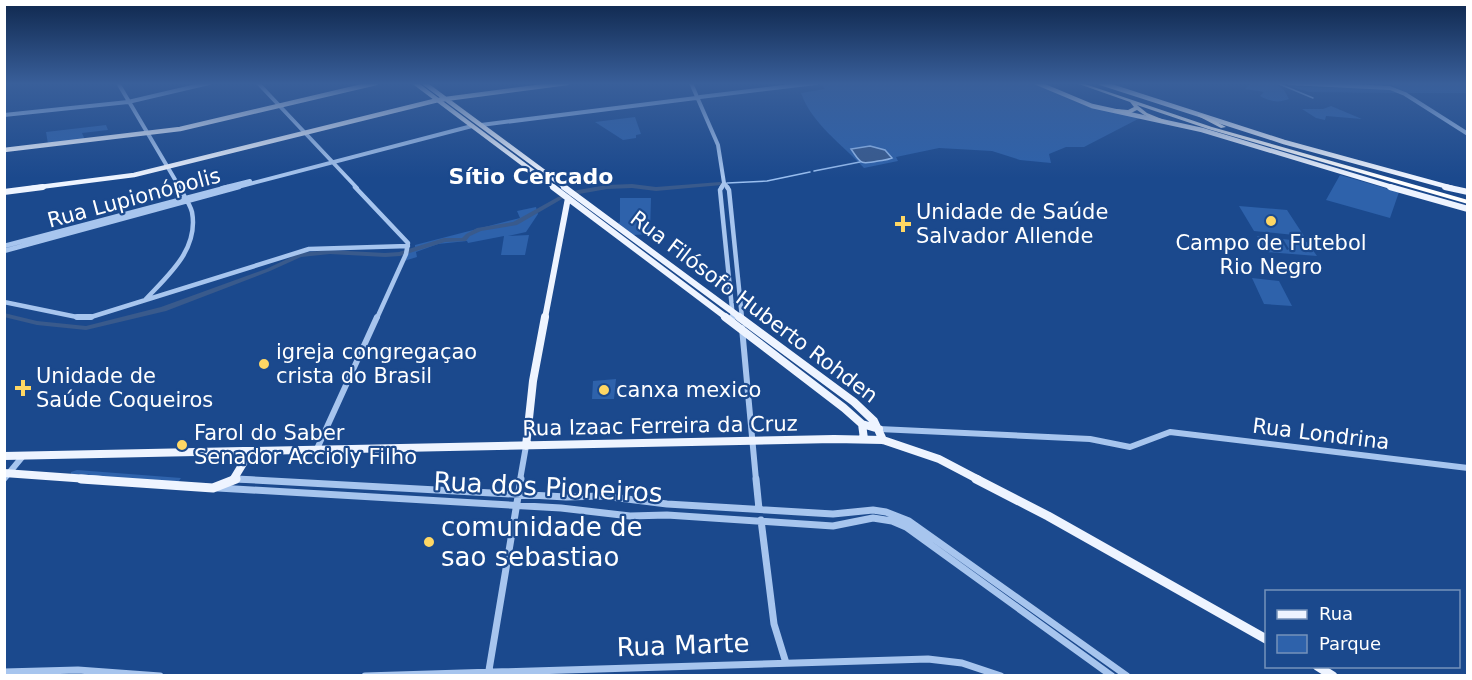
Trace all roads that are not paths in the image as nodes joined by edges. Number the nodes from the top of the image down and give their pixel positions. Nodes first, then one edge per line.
1 (136, 115) edge
2 (241, 115) edge
3 (287, 115) edge
4 (370, 115) edge
5 (458, 115) edge
6 (466, 115) edge
7 (564, 115) edge
8 (706, 115) edge
9 (1133, 115) edge
10 (1147, 115) edge
11 (1172, 115) edge
12 (1184, 115) edge
13 (1196, 115) edge
14 (1437, 115) edge
15 (1200, 116) joint
16 (469, 117) junction
17 (462, 118) junction
18 (1166, 122) junction
19 (1219, 123) junction
20 (481, 125) junction
21 (472, 126) junction
22 (1230, 130) junction
23 (304, 132) junction
24 (147, 133) junction
25 (1467, 134) edge
26 (494, 135) junction
27 (486, 137) junction
28 (4, 150) edge
29 (332, 162) junction
30 (535, 165) junction
31 (168, 166) junction
32 (527, 167) junction
33 (553, 178) junction
34 (545, 181) junction
35 (724, 183) junction
36 (4, 191) edge
37 (1467, 192) edge
38 (569, 195) junction
39 (186, 200) junction
40 (1467, 201) edge
41 (579, 206) junction
42 (566, 208) junction
43 (1467, 209) edge
44 (595, 214) junction
45 (4, 248) edge
46 (407, 250) junction
47 (740, 293) junction
48 (730, 294) junction
49 (145, 300) junction
50 (4, 302) edge
51 (728, 303) junction
52 (732, 311) junction
53 (742, 318) junction
54 (733, 323) junction
55 (744, 333) junction
56 (807, 368) junction
57 (798, 373) junction
58 (854, 402) junction
59 (844, 408) junction
60 (862, 424) junction
61 (879, 429) junction
62 (864, 439) junction
63 (883, 440) junction
64 (753, 442) junction
65 (526, 446) junction
66 (316, 451) junction
67 (250, 452) junction
68 (4, 456) edge
69 (23, 456) junction
70 (1467, 468) edge
71 (6, 475) edge
72 (236, 479) junction
73 (213, 488) junction
74 (517, 495) junction
75 (516, 506) junction
76 (759, 509) junction
77 (873, 514) junction
78 (761, 520) junction
79 (1265, 638) edge
80 (786, 663) junction
81 (4, 672) edge
82 (489, 674) edge
83 (160, 675) edge
84 (365, 675) edge
85 (1001, 675) edge
86 (1112, 675) edge
87 (1127, 675) edge

1 - 24 street
2 - 24 main road
3 - 23 street
4 - 23 main road
5 - 17 main road
6 - 16 main road, Rua Filósofo Huberto Rohden
7 - 20 street
8 - 35 street
9 - 18 main road
10 - 18 highway
11 - 40 highway
12 - 22 highway
13 - 15 main road
14 - 25 street
15 - 19 highway
16 - 17 main road
16 - 20 main road, Rua Filósofo Huberto Rohden
17 - 21 main road
18 - 43 main road
19 - 22 highway
19 - 37 main road
20 - 26 main road, Rua Filósofo Huberto Rohden
21 - 27 main road
21 - 29 street, Rua Lupionópolis
22 - 40 highway
23 - 29 street
23 - 31 main road
24 - 28 main road
24 - 31 street
26 - 27 main road
26 - 30 main road, Rua Filósofo Huberto Rohden
27 - 32 main road
29 - 39 street, Rua Lupionópolis
29 - 46 street
30 - 32 main road
30 - 33 main road, Rua Filósofo Huberto Rohden
31 - 36 main road
31 - 36 main road
31 - 39 street
32 - 34 main road
33 - 34 main road
33 - 38 main road, Rua Filósofo Huberto Rohden
34 - 38 main road
35 - 47 street
35 - 48 street
38 - 41 main road, Rua Filósofo Huberto Rohden
38 - 42 main road
38 - 44 main road, Rua Filósofo Huberto Rohden
39 - 45 street, Rua Lupionópolis
39 - 49 street
41 - 42 main road
41 - 44 main road, Rua Filósofo Huberto Rohden
42 - 65 main road
44 - 51 main road, Rua Filósofo Huberto Rohden
44 - 54 main road, Rua Filósofo Huberto Rohden
46 - 49 street
46 - 66 street
47 - 48 street
47 - 53 street
48 - 51 street
49 - 50 street
51 - 52 main road, Rua Filósofo Huberto Rohden
52 - 53 main road, Rua Filósofo Huberto Rohden
52 - 54 street
53 - 55 street
53 - 56 main road, Rua Filósofo Huberto Rohden
54 - 55 main road, Rua Filósofo Huberto Rohden
55 - 57 main road, Rua Filósofo Huberto Rohden
55 - 64 street
56 - 57 main road
56 - 58 main road, Rua Filósofo Huberto Rohden
57 - 59 main road, Rua Filósofo Huberto Rohden
58 - 59 main road
58 - 61 main road, Rua Filósofo Huberto Rohden
59 - 60 main road, Rua Filósofo Huberto Rohden
60 - 61 main road
60 - 62 main road, Rua Filósofo Huberto Rohden
61 - 63 main road, Rua Filósofo Huberto Rohden
61 - 70 street, Rua Londrina
62 - 63 main road, Rua Izaac Ferreira da Cruz
62 - 64 main road, Rua Izaac Ferreira da Cruz
63 - 79 main road, Rua Izaac Ferreira da Cruz
64 - 65 main road, Rua Izaac Ferreira da Cruz
64 - 76 street
65 - 66 main road, Rua Izaac Ferreira da Cruz
65 - 74 street
66 - 67 main road, Rua Izaac Ferreira da Cruz
67 - 69 main road, Rua Izaac Ferreira da Cruz
67 - 72 main road
68 - 69 main road, Rua Izaac Ferreira da Cruz
69 - 71 street
71 - 73 main road, Rua dos Pioneiros
72 - 73 main road
72 - 74 street, Rua dos Pioneiros
73 - 75 street, Rua dos Pioneiros
74 - 75 street
74 - 76 street, Rua dos Pioneiros
75 - 78 street, Rua dos Pioneiros
75 - 82 street
76 - 77 street, Rua dos Pioneiros
77 - 78 street, Rua dos Pioneiros
77 - 86 street
77 - 87 street
78 - 80 street
80 - 82 street, Rua Marte
80 - 85 street, Rua Marte
81 - 83 street
82 - 84 street, Rua Marte

